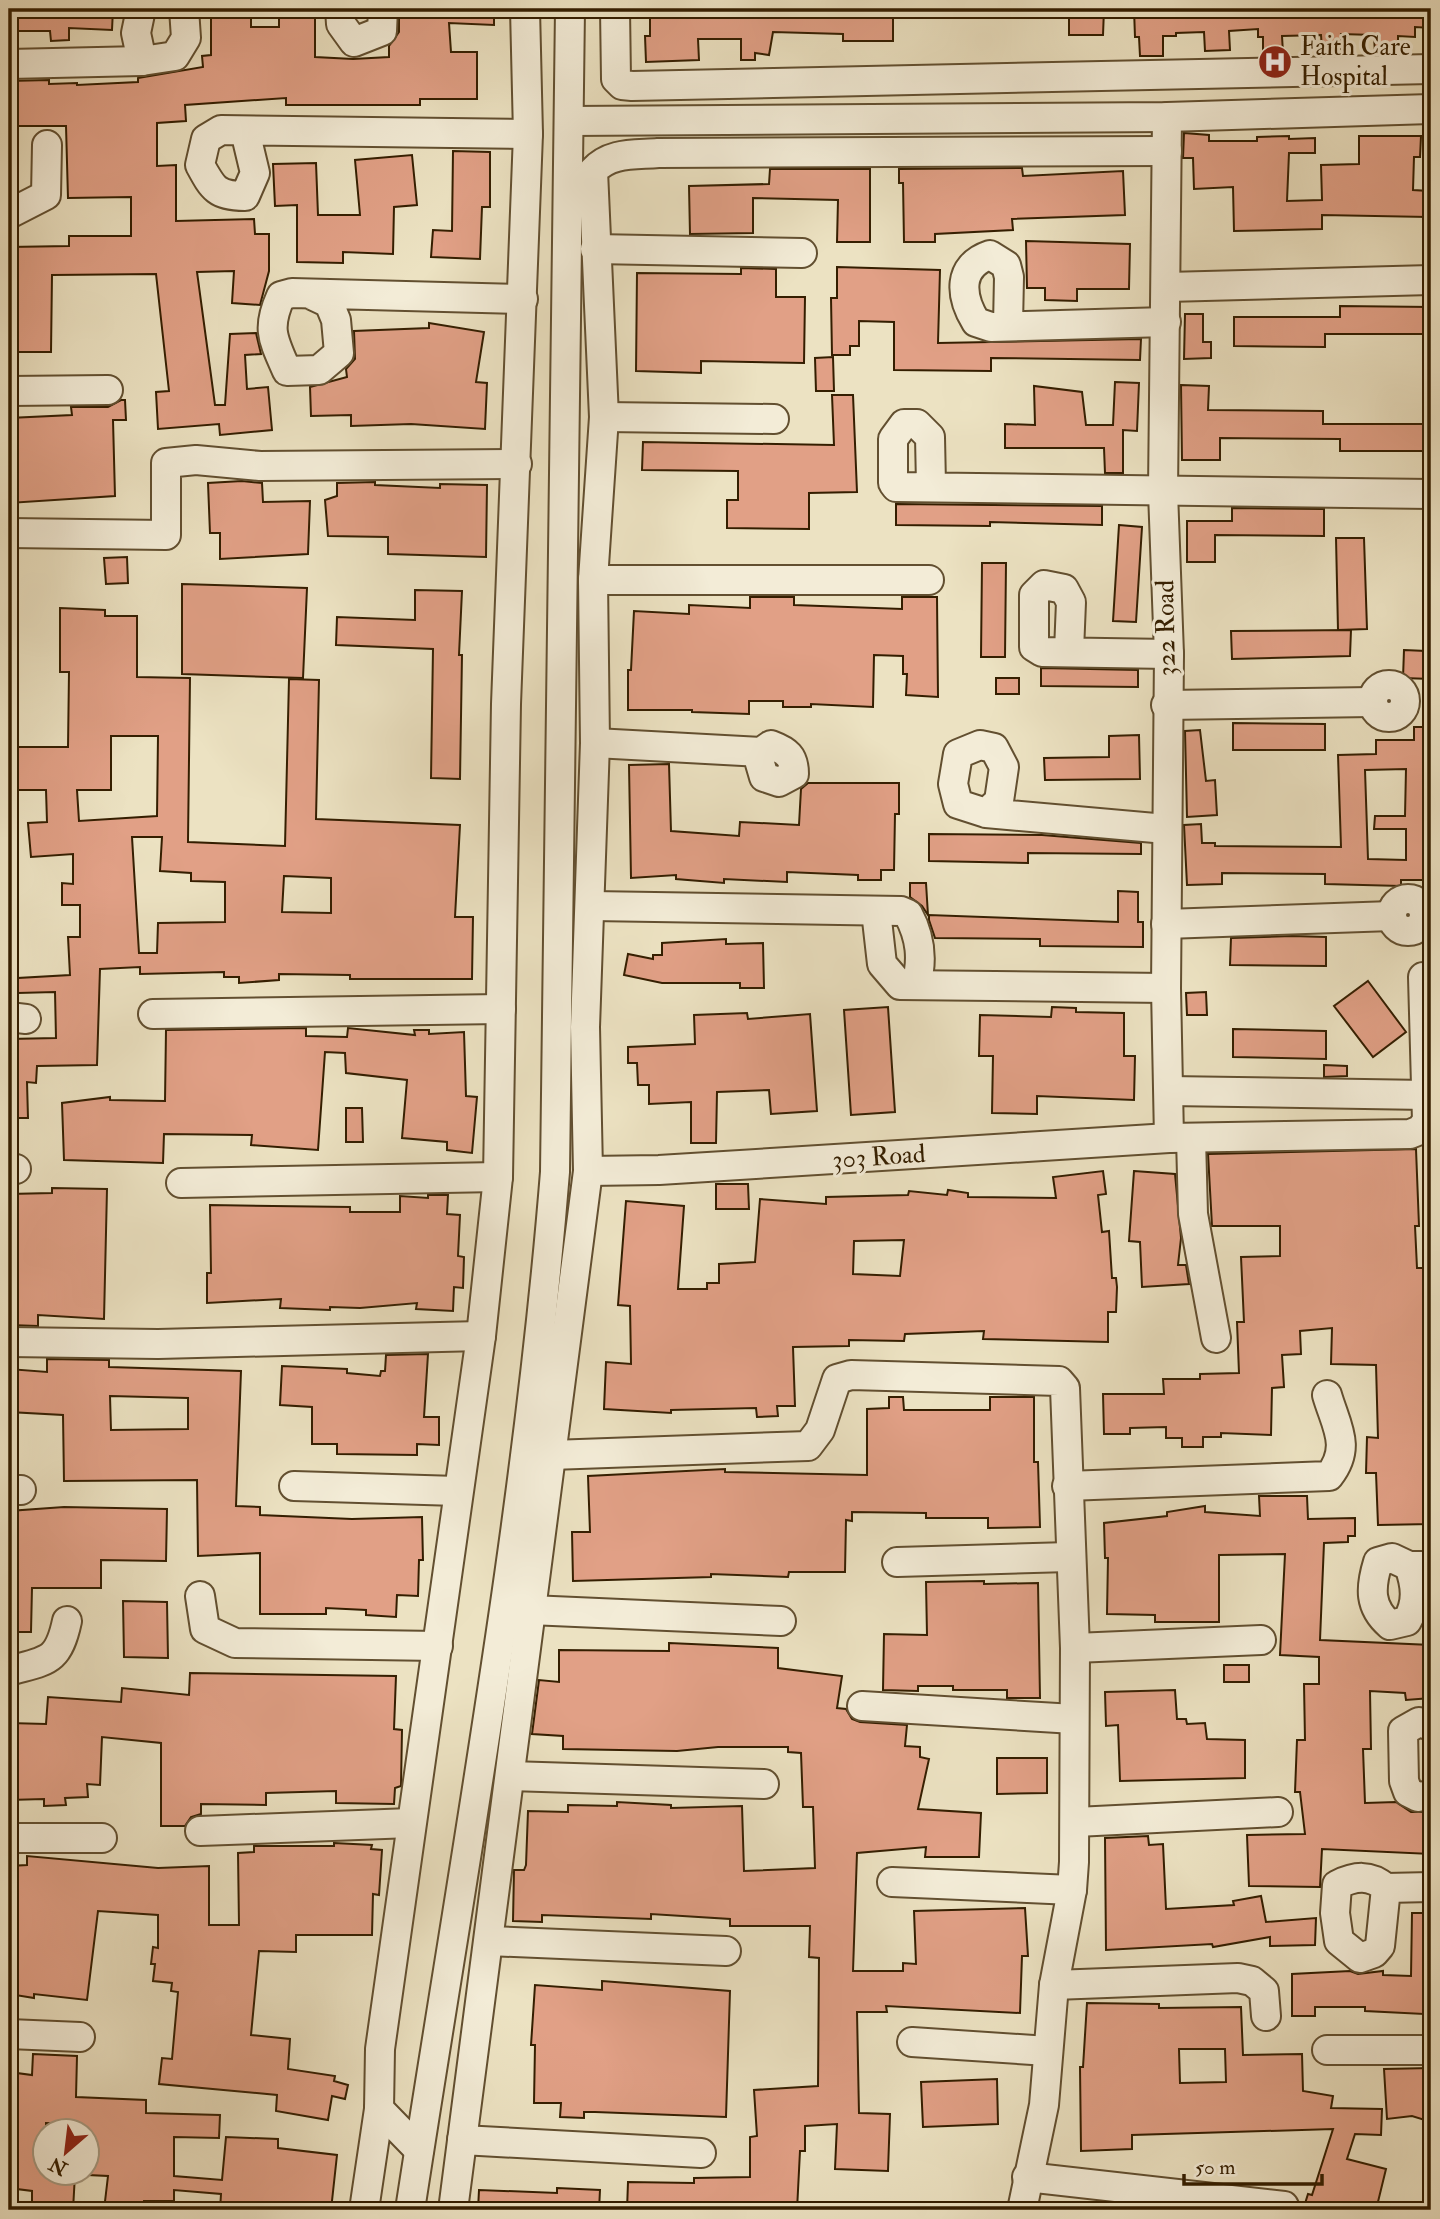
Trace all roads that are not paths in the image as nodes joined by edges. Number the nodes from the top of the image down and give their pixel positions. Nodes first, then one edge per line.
1 (141, 9) edge
2 (184, 9) edge
3 (340, 9) edge
4 (383, 9) edge
5 (525, 9) edge
6 (570, 9) edge
7 (615, 9) edge
8 (142, 61) junction
9 (9, 64) edge
10 (1431, 69) edge
11 (1431, 109) edge
12 (1167, 117) junction
13 (570, 121) junction
14 (246, 131) dead end
15 (528, 134) junction
16 (47, 145) dead end
17 (1167, 151) junction
18 (9, 214) edge
19 (802, 253) dead end
20 (596, 261) junction
21 (567, 276) junction
22 (1431, 280) edge
23 (1167, 287) junction
24 (312, 295) dead end
25 (523, 299) junction
26 (1166, 322) junction
27 (1009, 325) dead end
28 (108, 390) dead end
29 (9, 391) edge
30 (604, 416) junction
31 (774, 419) dead end
32 (517, 464) junction
33 (931, 485) dead end
34 (1163, 492) junction
35 (1431, 494) edge
36 (9, 533) edge
37 (593, 580) junction
38 (929, 580) dead end
39 (1069, 651) dead end
40 (1169, 654) junction
41 (1372, 702) dead end
42 (1166, 705) junction
43 (595, 743) junction
44 (761, 752) dead end
45 (985, 813) dead end
46 (1166, 829) junction
47 (592, 906) junction
48 (876, 911) junction
49 (1392, 916) dead end
50 (1166, 924) junction
51 (1423, 977) dead end
52 (916, 985) junction
53 (1166, 988) junction
54 (501, 1009) junction
55 (153, 1014) dead end
56 (1169, 1091) junction
57 (1427, 1095) junction
58 (1180, 1138) junction
59 (588, 1171) junction
60 (498, 1177) junction
61 (181, 1183) dead end
62 (481, 1336) junction
63 (1216, 1338) dead end
64 (9, 1342) edge
65 (1327, 1395) dead end
66 (551, 1455) junction
67 (294, 1486) dead end
68 (1067, 1486) junction
69 (457, 1492) junction
70 (1069, 1557) junction
71 (897, 1562) dead end
72 (200, 1596) dead end
73 (530, 1610) junction
74 (67, 1620) dead end
75 (781, 1621) dead end
76 (1261, 1640) dead end
77 (438, 1646) junction
78 (1075, 1648) junction
79 (9, 1671) edge
80 (862, 1706) dead end
81 (1074, 1719) junction
82 (1431, 1726) edge
83 (510, 1776) junction
84 (764, 1784) dead end
85 (1431, 1794) edge
86 (1278, 1812) dead end
87 (1076, 1822) junction
88 (411, 1823) junction
89 (200, 1831) dead end
90 (9, 1838) edge
91 (102, 1838) dead end
92 (892, 1882) dead end
93 (1431, 1887) edge
94 (1386, 1888) dead end
95 (1072, 1890) junction
96 (489, 1941) junction
97 (726, 1951) dead end
98 (1054, 1985) junction
99 (1266, 2016) dead end
100 (9, 2034) edge
101 (80, 2037) dead end
102 (912, 2042) dead end
103 (1327, 2050) dead end
104 (1431, 2050) edge
105 (1048, 2051) junction
106 (379, 2109) junction
107 (463, 2140) junction
108 (419, 2150) junction
109 (701, 2152) dead end
110 (1027, 2177) junction
111 (1284, 2206) dead end
112 (364, 2210) edge
113 (410, 2210) edge
114 (453, 2210) edge
115 (1022, 2210) edge

1 - 8 street
2 - 8 street
3 - 4 street
5 - 15 street
6 - 13 street
7 - 10 street
8 - 9 street
11 - 12 street
12 - 13 street
12 - 17 street, 322 Road
13 - 21 street
14 - 15 street
15 - 25 street
16 - 18 street
17 - 20 street
17 - 23 street, 322 Road
19 - 20 street
20 - 21 street
20 - 30 street
21 - 108 street
22 - 23 street
23 - 26 street, 322 Road
24 - 25 street
25 - 32 street
26 - 27 street
26 - 34 street, 322 Road
28 - 29 street
30 - 31 street
30 - 37 street
32 - 36 street
32 - 54 street
33 - 34 street
34 - 35 street
34 - 40 street, 322 Road
37 - 38 street
37 - 43 street
39 - 40 street
40 - 42 street, 322 Road
41 - 42 street
42 - 46 street, 322 Road
43 - 44 street
43 - 47 street
45 - 46 street
46 - 50 street, 322 Road
47 - 48 street
47 - 59 street
48 - 52 street
48 - 52 street
49 - 50 street
50 - 53 street, 322 Road
51 - 57 street
52 - 53 street
53 - 56 street, 322 Road
54 - 55 street
54 - 60 street
56 - 57 street
56 - 58 street, 322 Road
57 - 58 street, 303 Road
58 - 59 street, 303 Road
58 - 63 street, 322 Road
59 - 66 street
60 - 61 street
60 - 62 street
62 - 64 street
62 - 69 street
65 - 68 street
66 - 68 street
66 - 73 street
67 - 69 street
68 - 70 street
69 - 77 street
70 - 71 street
70 - 78 street
72 - 77 street
73 - 75 street
73 - 83 street
74 - 79 street
76 - 78 street
77 - 88 street
78 - 81 street
80 - 81 street
81 - 87 street
82 - 85 street
83 - 84 street
83 - 96 street
86 - 87 street
87 - 95 street
88 - 89 street
88 - 106 street
90 - 91 street
92 - 95 street
93 - 94 street
95 - 98 street
96 - 97 street
96 - 107 street
98 - 99 street
98 - 105 street
100 - 101 street
102 - 105 street
103 - 104 street
105 - 110 street
106 - 108 street
106 - 112 street
107 - 109 street
107 - 114 street
108 - 113 street
110 - 111 street
110 - 115 street

